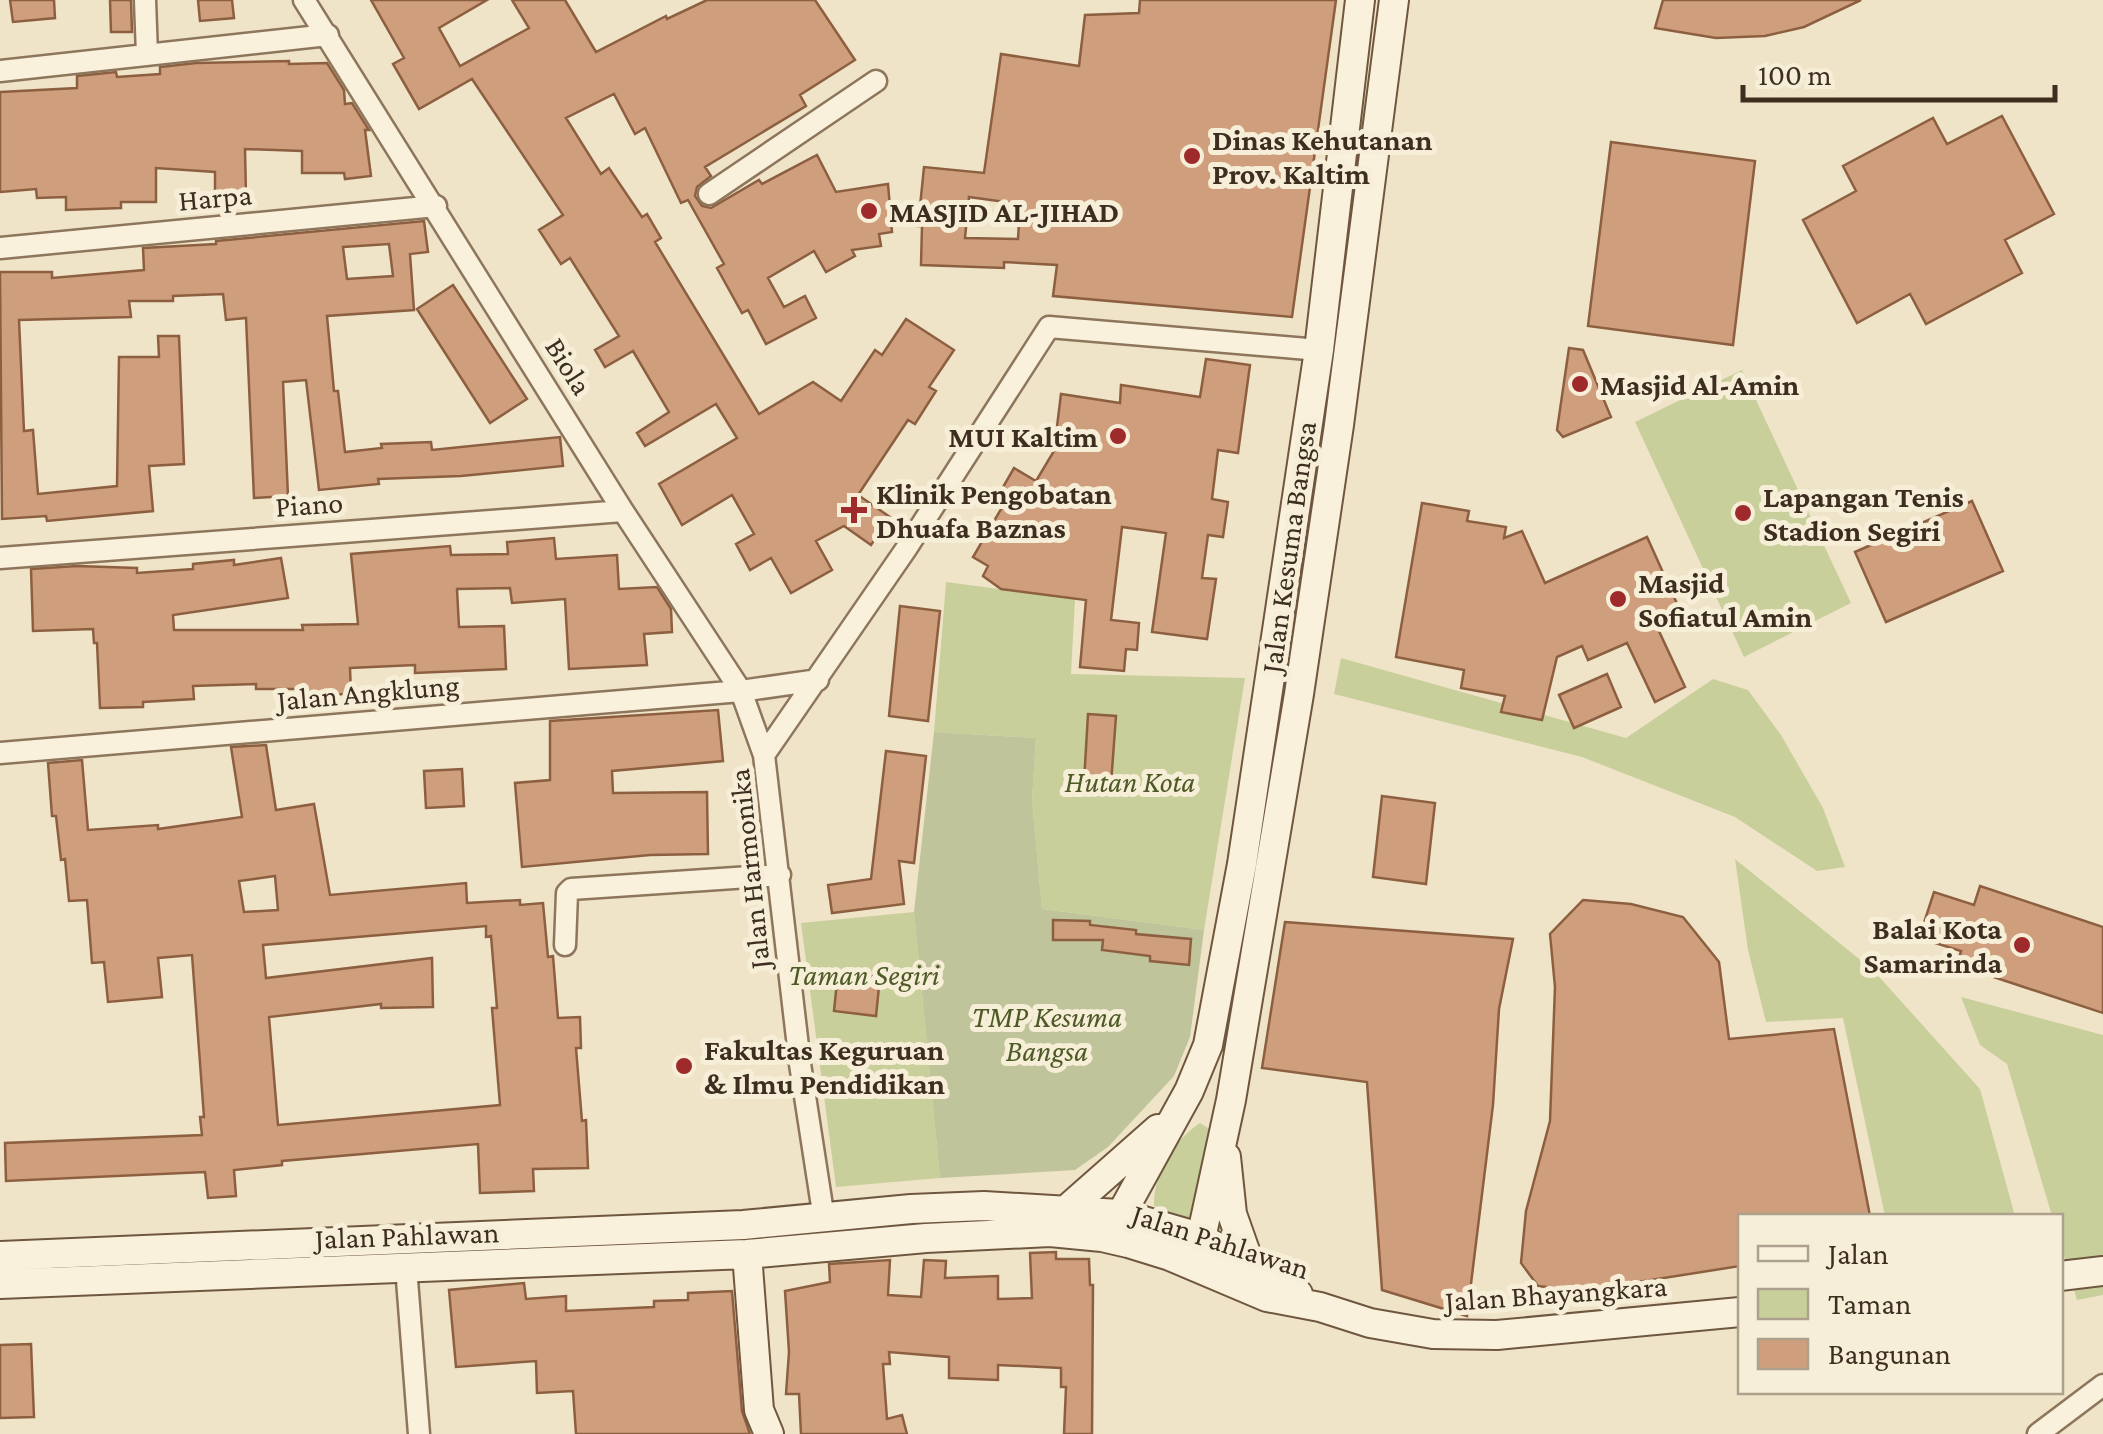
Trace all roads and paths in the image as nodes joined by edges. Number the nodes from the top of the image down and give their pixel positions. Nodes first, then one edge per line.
1 (144, 0) edge
2 (1360, 0) edge
3 (1394, 0) edge
4 (306, 3) edge
5 (328, 35) junction
6 (148, 55) junction
7 (0, 71) edge
8 (876, 81) dead end
9 (709, 194) dead end
10 (436, 206) junction
11 (0, 248) edge
12 (1319, 350) junction
13 (624, 511) junction
14 (0, 558) edge
15 (818, 680) junction
16 (1268, 688) junction
17 (741, 691) junction
18 (1299, 694) junction
19 (1263, 720) junction
20 (1293, 724) junction
21 (0, 753) edge
22 (764, 755) junction
23 (780, 876) junction
24 (565, 945) dead end
25 (1182, 1102) junction
26 (1224, 1131) junction
27 (1066, 1211) junction
28 (824, 1220) junction
29 (1114, 1226) junction
30 (1199, 1237) junction
31 (747, 1254) junction
32 (0, 1256) edge
33 (218, 1262) junction
34 (1196, 1266) junction
35 (1250, 1266) junction
36 (406, 1267) junction
37 (2103, 1271) edge
38 (2063, 1276) edge
39 (0, 1284) edge
40 (1320, 1307) junction
41 (1738, 1312) edge
42 (1738, 1330) edge
43 (1454, 1336) junction
44 (2103, 1385) edge
45 (419, 1434) edge
46 (769, 1434) edge
47 (2038, 1434) edge

1 - 6 street
2 - 12 street, Jalan Kesuma Bangsa
3 - 18 street, Jalan Kesuma Bangsa
4 - 5 street, Biola
5 - 6 street
5 - 10 street, Biola
6 - 7 street
8 - 9 street
10 - 11 street, Harpa
10 - 13 street, Biola
12 - 15 street, Jalan Harmonika
12 - 16 street, Jalan Kesuma Bangsa
13 - 14 street, Piano
13 - 17 street, Biola
15 - 17 street, Jalan Angklung
15 - 22 street, Jalan Harmonika
16 - 18 street
16 - 19 street, Jalan Kesuma Bangsa
17 - 21 street, Jalan Angklung
17 - 22 street, Biola
18 - 20 street, Jalan Kesuma Bangsa
19 - 20 street
19 - 25 street, Jalan Kesuma Bangsa
20 - 26 street, Jalan Kesuma Bangsa
22 - 23 street, Jalan Harmonika
23 - 24 street
23 - 28 street, Jalan Harmonika
25 - 27 street
25 - 29 street, Jalan Kesuma Bangsa
26 - 30 street
26 - 35 street
27 - 28 street, Jalan Pahlawan
27 - 29 street, Jalan Pahlawan
28 - 33 street, Jalan Pahlawan
29 - 30 street, Jalan Pahlawan
29 - 31 street, Jalan Pahlawan
29 - 34 street, Jalan Pahlawan
30 - 34 street
30 - 35 street, Jalan Pahlawan
31 - 36 street, Jalan Pahlawan
31 - 46 street
32 - 33 street, Jalan Pahlawan
33 - 36 street, Jalan Pahlawan
33 - 39 street, Jalan Pahlawan
34 - 40 street, Jalan Pahlawan
35 - 40 street, Jalan Pahlawan
36 - 45 street
37 - 38 street
40 - 43 street, Jalan Bhayangkara
41 - 43 street, Jalan Bhayangkara
42 - 43 street
44 - 47 street

